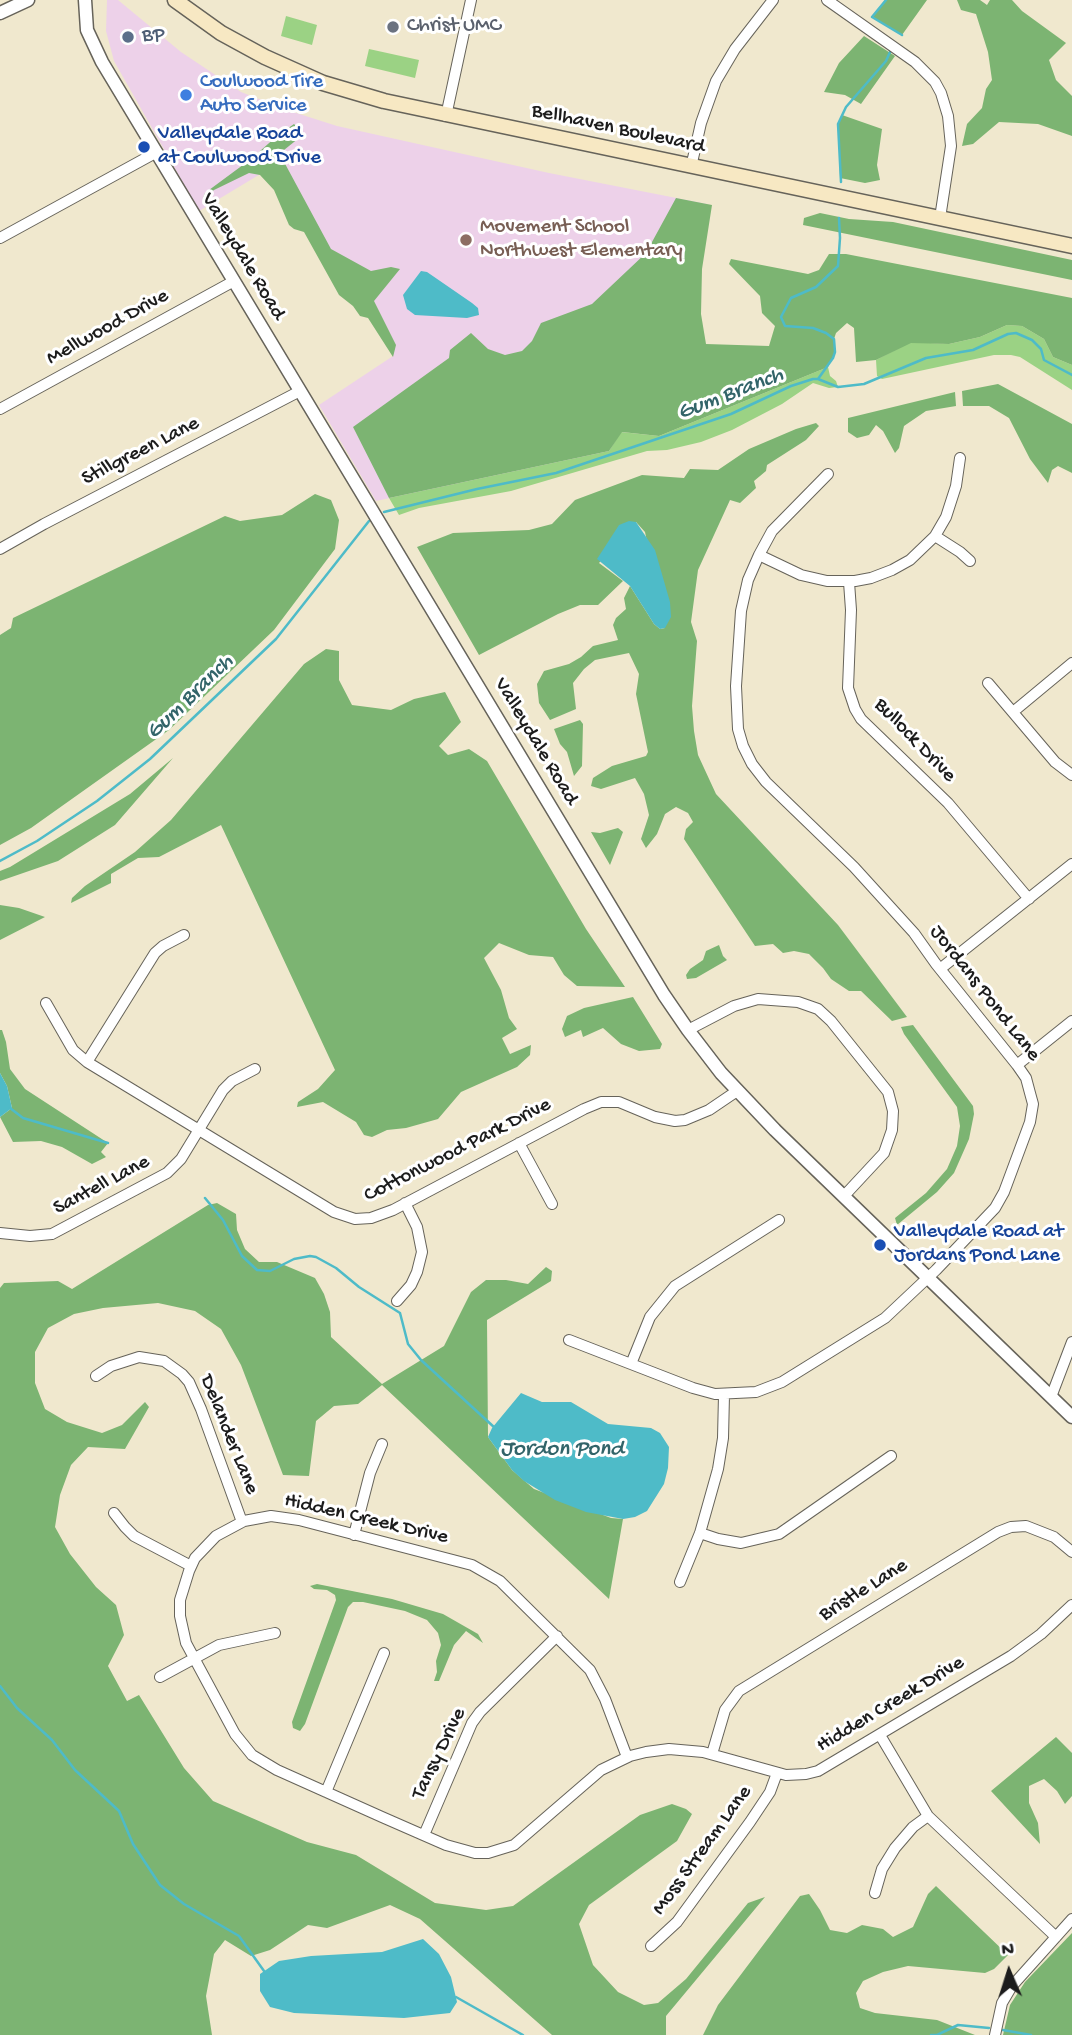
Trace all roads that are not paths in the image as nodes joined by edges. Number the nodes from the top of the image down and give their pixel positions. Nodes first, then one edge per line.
1 (28, 0) edge
2 (85, 0) edge
3 (176, 0) edge
4 (471, 0) edge
5 (773, 0) edge
6 (827, 0) edge
7 (0, 13) edge
8 (446, 116) junction
9 (157, 152) junction
10 (691, 167) junction
11 (940, 218) junction
12 (0, 238) edge
13 (1072, 246) edge
14 (234, 281) junction
15 (300, 391) junction
16 (0, 409) edge
17 (960, 458) dead end
18 (828, 474) dead end
19 (935, 536) junction
20 (0, 549) edge
21 (758, 555) junction
22 (970, 561) dead end
23 (849, 582) junction
24 (1072, 663) edge
25 (988, 683) dead end
26 (1013, 712) junction
27 (1072, 775) edge
28 (1072, 864) edge
29 (1028, 898) junction
30 (184, 935) dead end
31 (940, 969) junction
32 (46, 1003) dead end
33 (1072, 1021) edge
34 (688, 1030) junction
35 (87, 1062) junction
36 (1017, 1065) junction
37 (255, 1069) dead end
38 (737, 1091) junction
39 (198, 1130) junction
40 (519, 1143) junction
41 (844, 1196) junction
42 (405, 1203) junction
43 (552, 1204) dead end
44 (779, 1220) dead end
45 (0, 1233) edge
46 (928, 1278) junction
47 (397, 1301) dead end
48 (569, 1340) dead end
49 (1072, 1342) edge
50 (631, 1364) junction
51 (96, 1376) dead end
52 (724, 1395) junction
53 (1051, 1396) junction
54 (1072, 1417) edge
55 (382, 1444) dead end
56 (891, 1456) dead end
57 (114, 1513) dead end
58 (242, 1522) junction
59 (700, 1533) junction
60 (354, 1535) junction
61 (1072, 1552) edge
62 (191, 1566) junction
63 (680, 1582) dead end
64 (1072, 1605) edge
65 (275, 1633) dead end
66 (558, 1636) junction
67 (384, 1653) dead end
68 (193, 1658) junction
69 (160, 1677) dead end
70 (880, 1735) junction
71 (712, 1754) junction
72 (626, 1757) junction
73 (777, 1773) junction
74 (326, 1792) junction
75 (928, 1816) junction
76 (424, 1835) junction
77 (875, 1893) dead end
78 (1072, 1919) edge
79 (1056, 1937) junction
80 (651, 1946) dead end
81 (995, 2035) edge

1 - 7 street
2 - 9 street, Valleydale Road
3 - 8 main road, Bellhaven Boulevard
4 - 8 street
5 - 10 street
6 - 11 street
8 - 10 main road, Bellhaven Boulevard
9 - 12 street
9 - 14 street, Valleydale Road
10 - 11 main road, Bellhaven Boulevard
11 - 13 main road, Bellhaven Boulevard
14 - 15 street, Valleydale Road
14 - 16 street, Mellwood Drive
15 - 20 street, Stillgreen Lane
15 - 34 street, Valleydale Road
17 - 19 street
18 - 21 street, Jordans Pond Lane
19 - 22 street
19 - 23 street
21 - 23 street
21 - 31 street, Jordans Pond Lane
23 - 29 street, Bullock Drive
24 - 26 street
25 - 26 street
26 - 27 street
28 - 29 street
29 - 31 street
30 - 35 street
31 - 36 street, Jordans Pond Lane
32 - 35 street, Cottonwood Park Drive
33 - 36 street
34 - 38 street, Valleydale Road
34 - 41 street
35 - 39 street, Cottonwood Park Drive
36 - 46 street, Jordans Pond Lane
37 - 39 street, Santell Lane
38 - 40 street, Cottonwood Park Drive
38 - 41 street, Valleydale Road
39 - 42 street, Cottonwood Park Drive
39 - 45 street, Santell Lane
40 - 42 street, Cottonwood Park Drive
40 - 43 street
41 - 46 street, Valleydale Road
42 - 47 street
44 - 50 street
46 - 52 street, Jordans Pond Lane
46 - 53 street, Valleydale Road
48 - 50 street, Jordans Pond Lane
49 - 53 street
50 - 52 street, Jordans Pond Lane
51 - 58 street, Delander Lane
52 - 59 street
53 - 54 street, Valleydale Road
55 - 60 street
56 - 59 street
57 - 62 street
58 - 60 street, Hidden Creek Drive
58 - 62 street, Hidden Creek Drive
59 - 63 street
60 - 66 street, Hidden Creek Drive
61 - 71 street, Bristle Lane
62 - 68 street, Hidden Creek Drive
64 - 70 street, Hidden Creek Drive
65 - 68 street
66 - 72 street, Hidden Creek Drive
66 - 76 street, Tansy Drive
67 - 74 street
68 - 69 street
68 - 74 street, Hidden Creek Drive
70 - 73 street, Hidden Creek Drive
70 - 75 street
71 - 72 street, Hidden Creek Drive
71 - 73 street, Hidden Creek Drive
72 - 76 street, Hidden Creek Drive
73 - 80 street, Moss Stream Lane
74 - 76 street, Hidden Creek Drive
75 - 77 street
75 - 79 street
78 - 79 street
79 - 81 street

